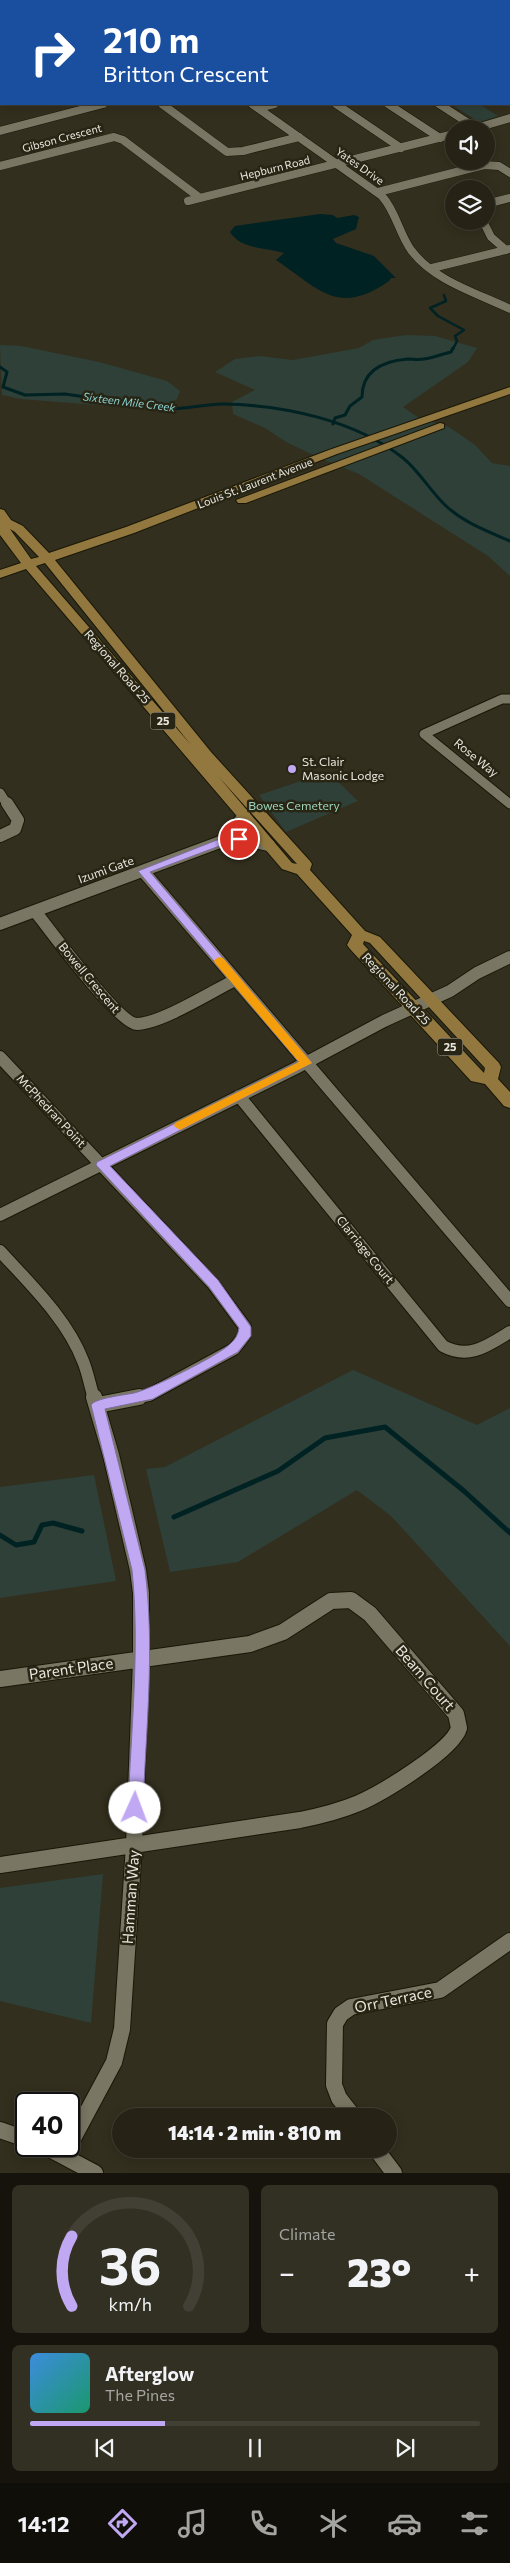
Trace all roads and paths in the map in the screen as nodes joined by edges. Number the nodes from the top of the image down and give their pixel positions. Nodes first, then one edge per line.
1 (99, 105) edge
2 (163, 105) edge
3 (337, 105) edge
4 (390, 105) edge
5 (441, 105) edge
6 (255, 106) edge
7 (510, 118) edge
8 (463, 120) edge
9 (495, 122) edge
10 (0, 131) edge
11 (299, 137) junction
12 (445, 137) edge
13 (440, 138) junction
14 (401, 148) junction
15 (338, 164) junction
16 (0, 166) edge
17 (510, 174) edge
18 (378, 192) junction
19 (200, 198) junction
20 (510, 198) edge
21 (188, 201) dead end
22 (495, 202) edge
23 (488, 230) edge
24 (508, 250) edge
25 (432, 268) junction
26 (510, 309) edge
27 (510, 390) edge
28 (510, 401) edge
29 (434, 423) junction
30 (3, 518) edge
31 (50, 562) junction
32 (32, 568) junction
33 (0, 574) edge
34 (0, 586) edge
35 (510, 699) edge
36 (0, 793) edge
37 (510, 804) edge
38 (244, 815) junction
39 (0, 836) edge
40 (220, 842) junction
41 (269, 845) junction
42 (143, 871) junction
43 (302, 871) junction
44 (35, 911) junction
45 (0, 924) edge
46 (360, 934) junction
47 (510, 957) edge
48 (235, 980) junction
49 (431, 1000) junction
50 (413, 1008) junction
51 (0, 1057) edge
52 (306, 1063) junction
53 (490, 1080) junction
54 (239, 1096) junction
55 (510, 1102) edge
56 (102, 1165) junction
57 (0, 1215) edge
58 (0, 1251) edge
59 (510, 1301) edge
60 (510, 1332) edge
61 (98, 1405) junction
62 (142, 1659) junction
63 (0, 1679) edge
64 (134, 1845) junction
65 (0, 1865) edge
66 (510, 1941) edge
67 (346, 2108) edge
68 (80, 2125) edge
69 (0, 2130) edge
70 (15, 2135) edge
71 (76, 2157) edge
72 (383, 2158) edge
73 (95, 2173) edge
74 (394, 2173) edge

1 - 10 street
2 - 11 street
3 - 14 street
4 - 13 street
5 - 8 street
6 - 11 street, Yates Drive
7 - 9 street
11 - 15 street, Yates Drive
12 - 13 street, Hepburn Road
13 - 14 street, Hepburn Road
14 - 15 street, Hepburn Road
15 - 18 street, Yates Drive
15 - 19 street, Hepburn Road
16 - 19 street, Gibson Crescent
17 - 18 street
18 - 25 street, Yates Drive
19 - 21 street, Hepburn Road
20 - 22 street
23 - 24 street
24 - 25 street
25 - 26 street, Yates Drive
27 - 29 main road, Louis St. Laurent Avenue
28 - 29 main road, Louis St. Laurent Avenue
29 - 31 main road, Louis St. Laurent Avenue
29 - 31 main road, Louis St. Laurent Avenue
30 - 31 main road, Regional Road 25 / 25
30 - 32 main road, Regional Road 25 / 25
31 - 32 main road, Louis St. Laurent Avenue
31 - 43 main road, Regional Road 25 / 25
32 - 33 main road, Louis St. Laurent Avenue
32 - 34 main road, Louis St. Laurent Avenue
32 - 38 main road, Regional Road 25 / 25
35 - 37 street, Rose Way
36 - 39 street
38 - 40 street, Izumi Gate
38 - 41 main road, Regional Road 25 / 25
40 - 41 street, Izumi Gate
40 - 42 street, Izumi Gate
41 - 43 main road, Regional Road 25 / 25
42 - 44 street, Izumi Gate
42 - 48 street
43 - 46 main road, Regional Road 25 / 25
44 - 45 street, Izumi Gate
44 - 48 street, Bowell Crescent
46 - 49 main road, Regional Road 25 / 25
46 - 50 main road, Regional Road 25 / 25
47 - 49 street
48 - 52 street
49 - 50 street
49 - 53 main road, Regional Road 25 / 25
50 - 52 street
50 - 53 main road, Regional Road 25 / 25
51 - 56 street, McPhedran Point
52 - 54 street
52 - 59 street
53 - 55 main road, Regional Road 25 / 25
54 - 56 street
54 - 60 street, Clarriage Court
56 - 57 street
56 - 61 street, McPhedran Point
58 - 61 street, Hamman Way
61 - 62 street, Hamman Way
62 - 63 street, Parent Place
62 - 64 street, Hamman Way
62 - 64 street, Beam Court
64 - 65 street
64 - 68 street, Hamman Way
66 - 67 street, Orr Terrace
69 - 70 street
71 - 73 street
72 - 74 street

